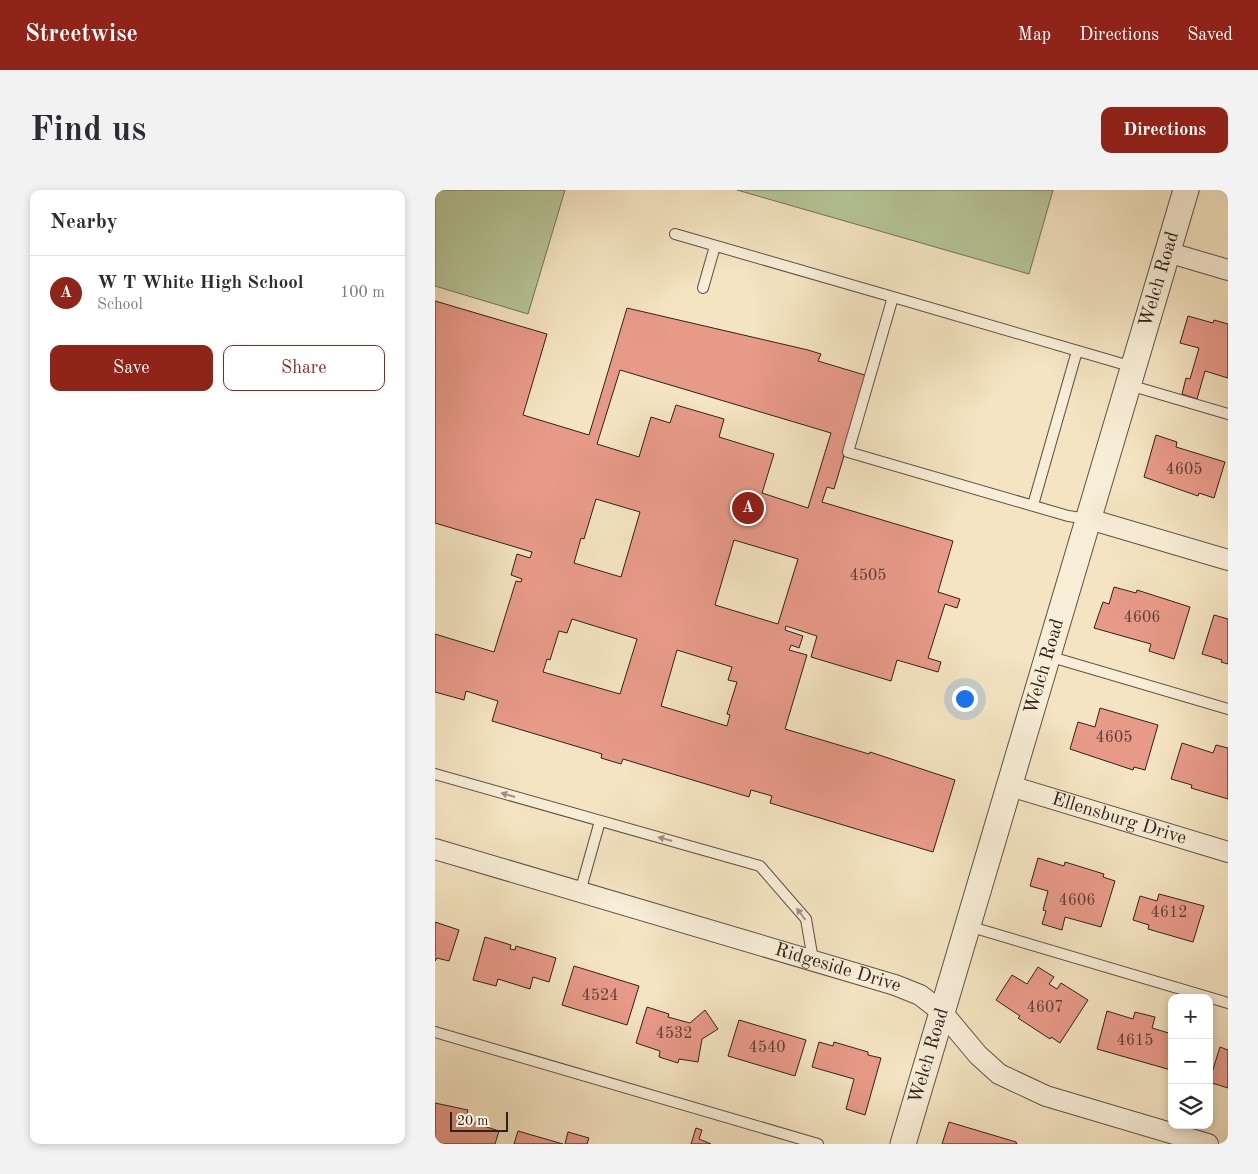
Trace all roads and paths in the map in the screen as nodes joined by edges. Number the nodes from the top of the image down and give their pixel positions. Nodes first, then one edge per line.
1 (1185, 190) edge
2 (675, 234) dead end
3 (715, 246) junction
4 (1167, 252) junction
5 (1228, 270) edge
6 (703, 288) dead end
7 (893, 297) junction
8 (1077, 351) junction
9 (1131, 376) junction
10 (1228, 414) edge
11 (1033, 505) junction
12 (1089, 519) junction
13 (1228, 560) edge
14 (1048, 656) junction
15 (1228, 709) edge
16 (435, 774) edge
17 (1010, 786) junction
18 (600, 821) junction
19 (435, 849) edge
20 (1228, 852) edge
21 (580, 892) junction
22 (968, 926) junction
23 (813, 960) junction
24 (1228, 1003) edge
25 (942, 1012) junction
26 (435, 1032) edge
27 (818, 1144) edge
28 (903, 1144) edge
29 (1208, 1144) edge

1 - 4 street, Welch Road
2 - 3 lane
3 - 6 lane
3 - 7 lane
4 - 5 street
4 - 9 street, Welch Road
7 - 8 lane
7 - 11 lane
8 - 9 lane
8 - 11 lane
9 - 10 lane
9 - 12 street, Welch Road
11 - 12 lane
12 - 13 street
12 - 14 street, Welch Road
14 - 15 lane
14 - 17 street, Welch Road
18 -> 16 lane
17 - 20 street, Ellensburg Drive
17 - 22 street, Welch Road
18 - 21 lane
23 -> 18 lane
19 - 21 street, Ridgeside Drive
21 - 23 street, Ridgeside Drive
22 - 24 lane
22 - 25 street, Welch Road
23 - 25 street, Ridgeside Drive
25 - 28 street, Welch Road
25 - 29 street, Ridgeside Drive
26 - 27 lane

